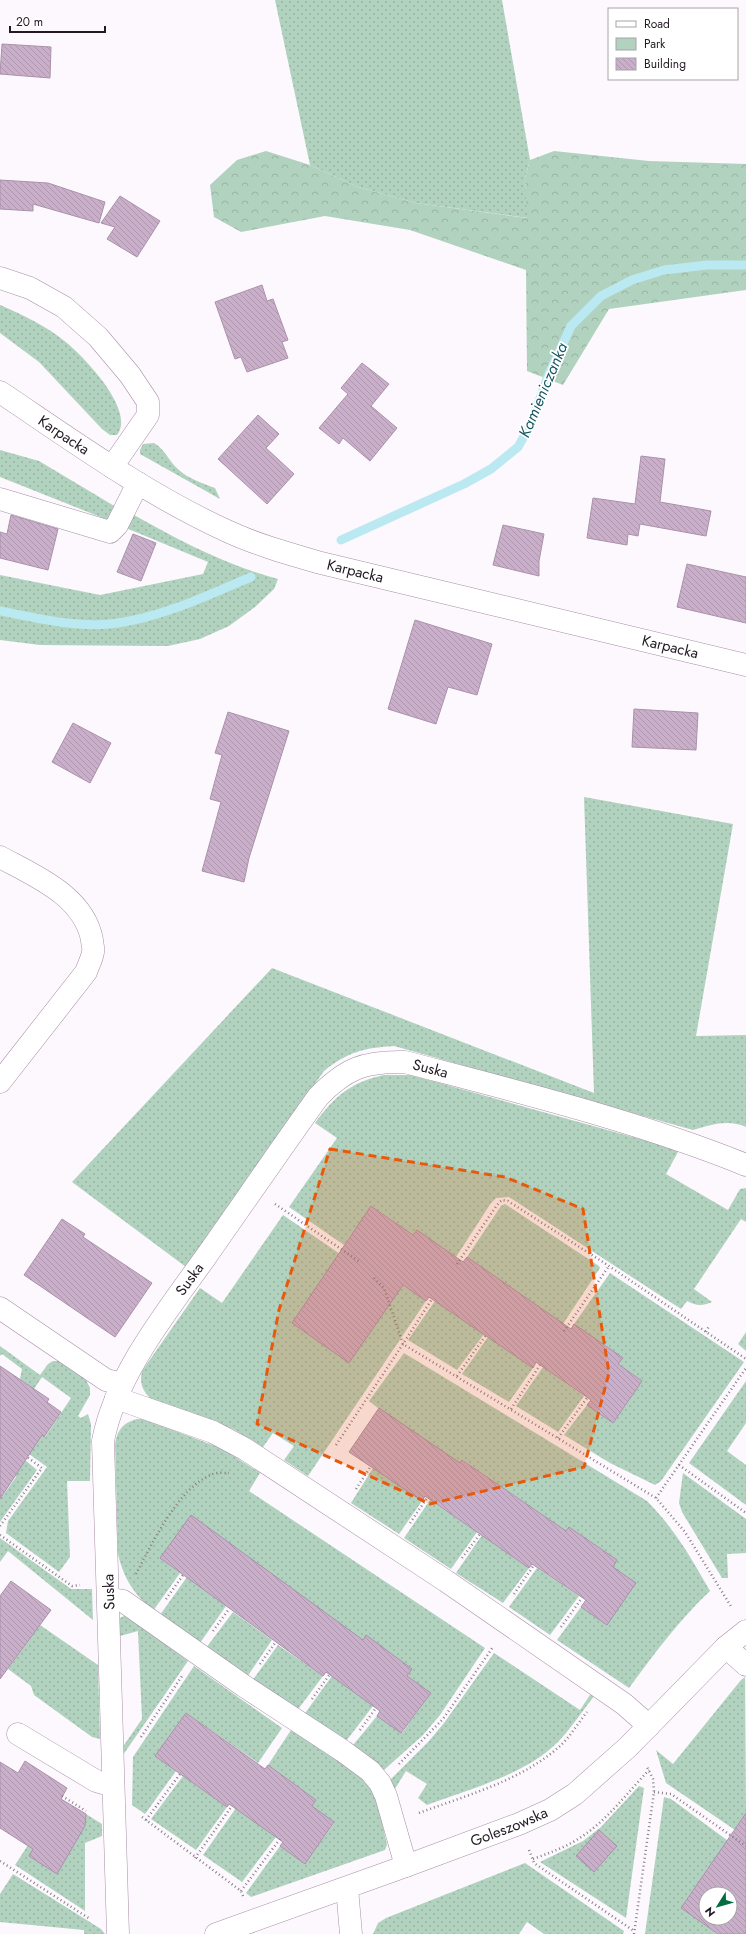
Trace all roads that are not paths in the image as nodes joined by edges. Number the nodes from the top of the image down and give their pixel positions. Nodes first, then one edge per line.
1 (0, 278) edge
2 (0, 392) edge
3 (112, 467) junction
4 (138, 483) junction
5 (0, 499) edge
6 (746, 664) edge
7 (0, 857) edge
8 (0, 1082) edge
9 (746, 1165) edge
10 (2, 1312) edge
11 (119, 1391) junction
12 (113, 1594) junction
13 (746, 1631) edge
14 (726, 1647) junction
15 (746, 1665) edge
16 (649, 1726) junction
17 (18, 1734) dead end
18 (112, 1785) junction
19 (406, 1866) junction
20 (347, 1888) junction
21 (118, 1931) edge
22 (226, 1932) edge
23 (351, 1934) edge

1 - 3 street
2 - 3 street, Karpacka
3 - 4 street, Karpacka
4 - 5 street
4 - 6 street, Karpacka
7 - 8 street
9 - 11 street, Suska
10 - 11 street
11 - 12 street, Suska
11 - 16 street
12 - 18 street, Suska
12 - 19 street
13 - 14 street, Goleszowska
14 - 15 street
14 - 16 street, Goleszowska
16 - 19 street, Goleszowska
17 - 18 street
18 - 21 street, Suska
19 - 20 street, Goleszowska
20 - 22 street, Goleszowska
20 - 23 street

